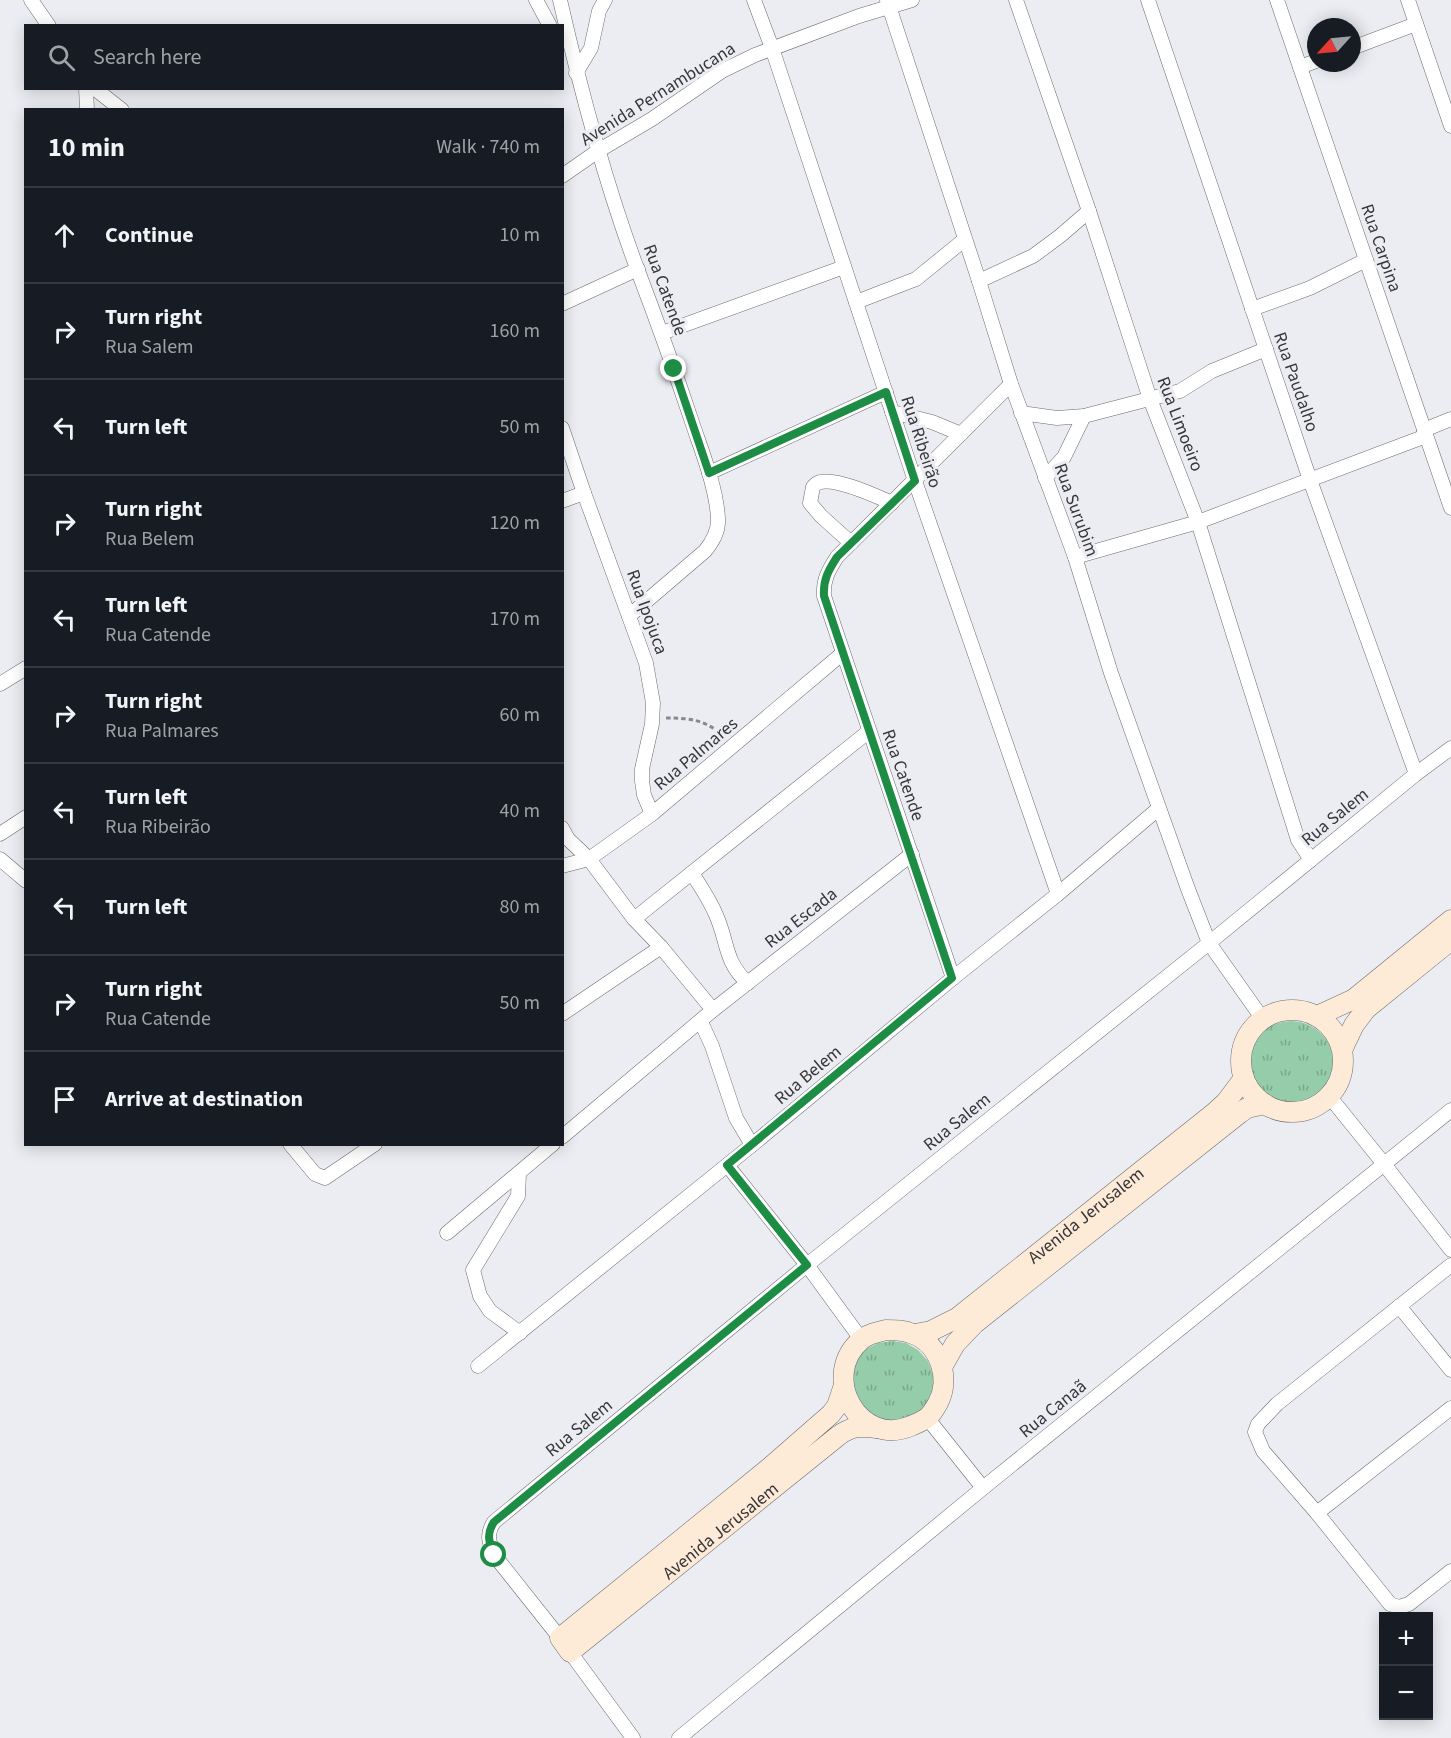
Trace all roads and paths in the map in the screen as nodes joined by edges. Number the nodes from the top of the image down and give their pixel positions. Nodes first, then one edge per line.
1 (31, 0) edge
2 (536, 0) edge
3 (560, 0) edge
4 (605, 0) edge
5 (754, 0) edge
6 (912, 0) edge
7 (1016, 0) edge
8 (1148, 0) edge
9 (1277, 0) edge
10 (1408, 0) edge
11 (888, 3) edge
12 (48, 24) edge
13 (549, 24) edge
14 (1416, 24) junction
15 (1361, 45) edge
16 (772, 48) junction
17 (564, 52) edge
18 (1307, 64) edge
19 (1300, 66) junction
20 (576, 73) junction
21 (86, 90) edge
22 (97, 90) edge
23 (87, 108) edge
24 (119, 108) edge
25 (1451, 126) edge
26 (598, 151) junction
27 (564, 175) edge
28 (1089, 211) junction
29 (964, 240) junction
30 (1366, 260) junction
31 (844, 267) junction
32 (638, 269) junction
33 (979, 281) junction
34 (856, 302) junction
35 (564, 303) edge
36 (1252, 309) junction
37 (662, 333) junction
38 (1266, 349) junction
39 (1011, 384) junction
40 (886, 392) junction
41 (1150, 399) junction
42 (892, 412) junction
43 (1021, 413) junction
44 (1084, 416) junction
45 (1451, 418) edge
46 (1425, 433) junction
47 (564, 434) edge
48 (962, 434) junction
49 (709, 473) junction
50 (1045, 478) junction
51 (1310, 480) junction
52 (915, 481) junction
53 (584, 493) junction
54 (564, 500) edge
55 (892, 503) junction
56 (1451, 508) edge
57 (1198, 522) junction
58 (851, 543) junction
59 (1075, 557) junction
60 (629, 616) junction
61 (843, 654) junction
62 (24, 669) edge
63 (0, 684) edge
64 (652, 719) junction
65 (868, 732) junction
66 (736, 743) junction
67 (1451, 748) edge
68 (1416, 774) junction
69 (1158, 809) junction
70 (652, 814) junction
71 (24, 818) edge
72 (564, 832) edge
73 (0, 834) edge
74 (912, 854) junction
75 (0, 859) edge
76 (589, 859) junction
77 (1311, 860) junction
78 (564, 866) edge
79 (692, 873) junction
80 (24, 880) edge
81 (1058, 894) junction
82 (634, 920) junction
83 (1451, 920) edge
84 (1451, 940) edge
85 (1209, 943) junction
86 (661, 947) junction
87 (1424, 952) junction
88 (952, 978) junction
89 (748, 983) junction
90 (713, 1010) junction
91 (564, 1013) edge
92 (1317, 1016) junction
93 (1263, 1018) junction
94 (700, 1022) junction
95 (1343, 1048) junction
96 (1244, 1078) junction
97 (1329, 1096) junction
98 (1265, 1104) junction
99 (1451, 1110) edge
100 (564, 1135) edge
101 (752, 1145) junction
102 (292, 1146) edge
103 (372, 1146) edge
104 (551, 1146) edge
105 (1384, 1164) junction
106 (727, 1165) junction
107 (1157, 1169) junction
108 (519, 1173) junction
109 (447, 1233) dead end
110 (1451, 1250) edge
111 (807, 1265) junction
112 (1451, 1265) edge
113 (1029, 1270) junction
114 (1399, 1306) junction
115 (520, 1333) junction
116 (915, 1334) junction
117 (861, 1339) junction
118 (478, 1366) dead end
119 (942, 1367) junction
120 (1451, 1370) edge
121 (843, 1388) junction
122 (1451, 1408) edge
123 (928, 1419) junction
124 (877, 1428) junction
125 (983, 1488) junction
126 (1317, 1513) junction
127 (1451, 1571) edge
128 (565, 1645) junction
129 (633, 1738) edge
130 (679, 1738) edge

1 - 12 street
2 - 13 street
3 - 20 street
4 - 20 street
5 - 16 street, Rua Ribeirão
6 - 11 street, Avenida Pernambucana
7 - 28 street, Rua Limoeiro
8 - 36 street, Rua Paudalho
9 - 19 street, Rua Carpina
10 - 14 street
11 - 16 street, Avenida Pernambucana
11 - 29 street, Rua Surubim
14 - 15 street
14 - 25 street
16 - 26 street, Avenida Pernambucana
16 - 31 street, Rua Ribeirão
17 - 20 street
18 - 19 street
19 - 30 street, Rua Carpina
20 - 26 street, Rua Catende
21 - 23 street
22 - 24 street
26 - 27 street, Avenida Pernambucana
26 - 32 street, Rua Catende
28 - 33 street
28 - 41 street, Rua Limoeiro
29 - 33 street, Rua Surubim
29 - 34 street
30 - 36 street
30 - 46 street, Rua Carpina
31 - 34 street, Rua Ribeirão
31 - 37 street
32 - 35 street
32 - 37 street, Rua Catende
33 - 39 street, Rua Surubim
34 - 40 street, Rua Ribeirão
36 - 38 street, Rua Paudalho
37 - 49 street, Rua Catende
38 - 41 street
38 - 51 street, Rua Paudalho
39 - 43 street, Rua Surubim
39 - 48 street
40 - 42 street, Rua Ribeirão
40 - 49 street
41 - 44 street
41 - 57 street, Rua Limoeiro
42 - 48 street
42 - 52 street, Rua Ribeirão
43 - 44 street
43 - 50 street, Rua Surubim
44 - 50 street
45 - 46 street
46 - 51 street
46 - 56 street, Rua Carpina
47 - 53 street, Rua Ipojuca
48 - 52 street
49 - 60 street, Rua Catende
50 - 59 street, Rua Surubim
51 - 57 street
51 - 68 street, Rua Paudalho
52 - 55 street
52 - 81 street, Rua Ribeirão
53 - 54 street
53 - 60 street, Rua Ipojuca
55 - 58 street
55 - 58 street
57 - 59 street
57 - 77 street, Rua Limoeiro
58 - 61 street, Rua Catende
59 - 69 street, Rua Surubim
60 - 64 street, Rua Ipojuca
61 - 65 street, Rua Catende
61 - 66 street, Rua Palmares
62 - 63 street
64 - 66 path
64 - 70 street, Rua Ipojuca
65 - 74 street, Rua Catende
65 - 79 street
66 - 70 street, Rua Palmares
67 - 68 street, Rua Salem
68 - 77 street, Rua Salem
69 - 81 street, Rua Belem
69 - 85 street, Rua Surubim
70 - 76 street, Rua Palmares
71 - 73 street
72 - 76 street
74 - 88 street, Rua Catende
74 - 89 street, Rua Escada
75 - 80 street
76 - 78 street, Rua Palmares
76 - 82 street
77 - 85 street, Rua Salem
79 - 82 street
79 - 89 street
81 - 88 street, Rua Belem
82 - 86 street
83 - 87 street
84 - 87 street
85 - 93 street, Rua Surubim
85 - 111 street, Rua Salem
86 - 90 street
86 - 91 street
87 - 92 street
87 - 95 street
88 - 101 street, Rua Belem
89 - 90 street, Rua Escada
90 - 94 street, Rua Escada
92 - 93 street
92 - 95 street
93 - 96 street
94 - 100 street, Rua Escada
94 - 101 street
95 - 97 street
96 - 98 street
96 - 107 street, Avenida Jerusalem
97 - 98 street
97 - 105 street
98 - 107 street, Avenida Jerusalem
99 - 105 street, Rua Canaã
101 - 106 street, Rua Belem
102 - 103 street
104 - 108 street
105 - 110 street
105 - 125 street, Rua Canaã
106 - 111 street
106 - 115 street, Rua Belem
107 - 113 street, Avenida Jerusalem
108 - 109 street
108 - 115 street
111 - 117 street
111 - 128 street, Rua Salem
112 - 114 street
113 - 116 street, Avenida Jerusalem
113 - 119 street, Avenida Jerusalem
114 - 120 street
114 - 126 street
115 - 118 street, Rua Belem
116 - 117 street, Avenida Jerusalem
116 - 119 street
117 - 121 street, Avenida Jerusalem
119 - 123 street, Avenida Jerusalem
121 - 124 street
121 - 128 street, Avenida Jerusalem
122 - 126 street
123 - 124 street, Avenida Jerusalem
123 - 125 street
124 - 128 street, Avenida Jerusalem
125 - 130 street, Rua Canaã
126 - 127 street
128 - 129 street

